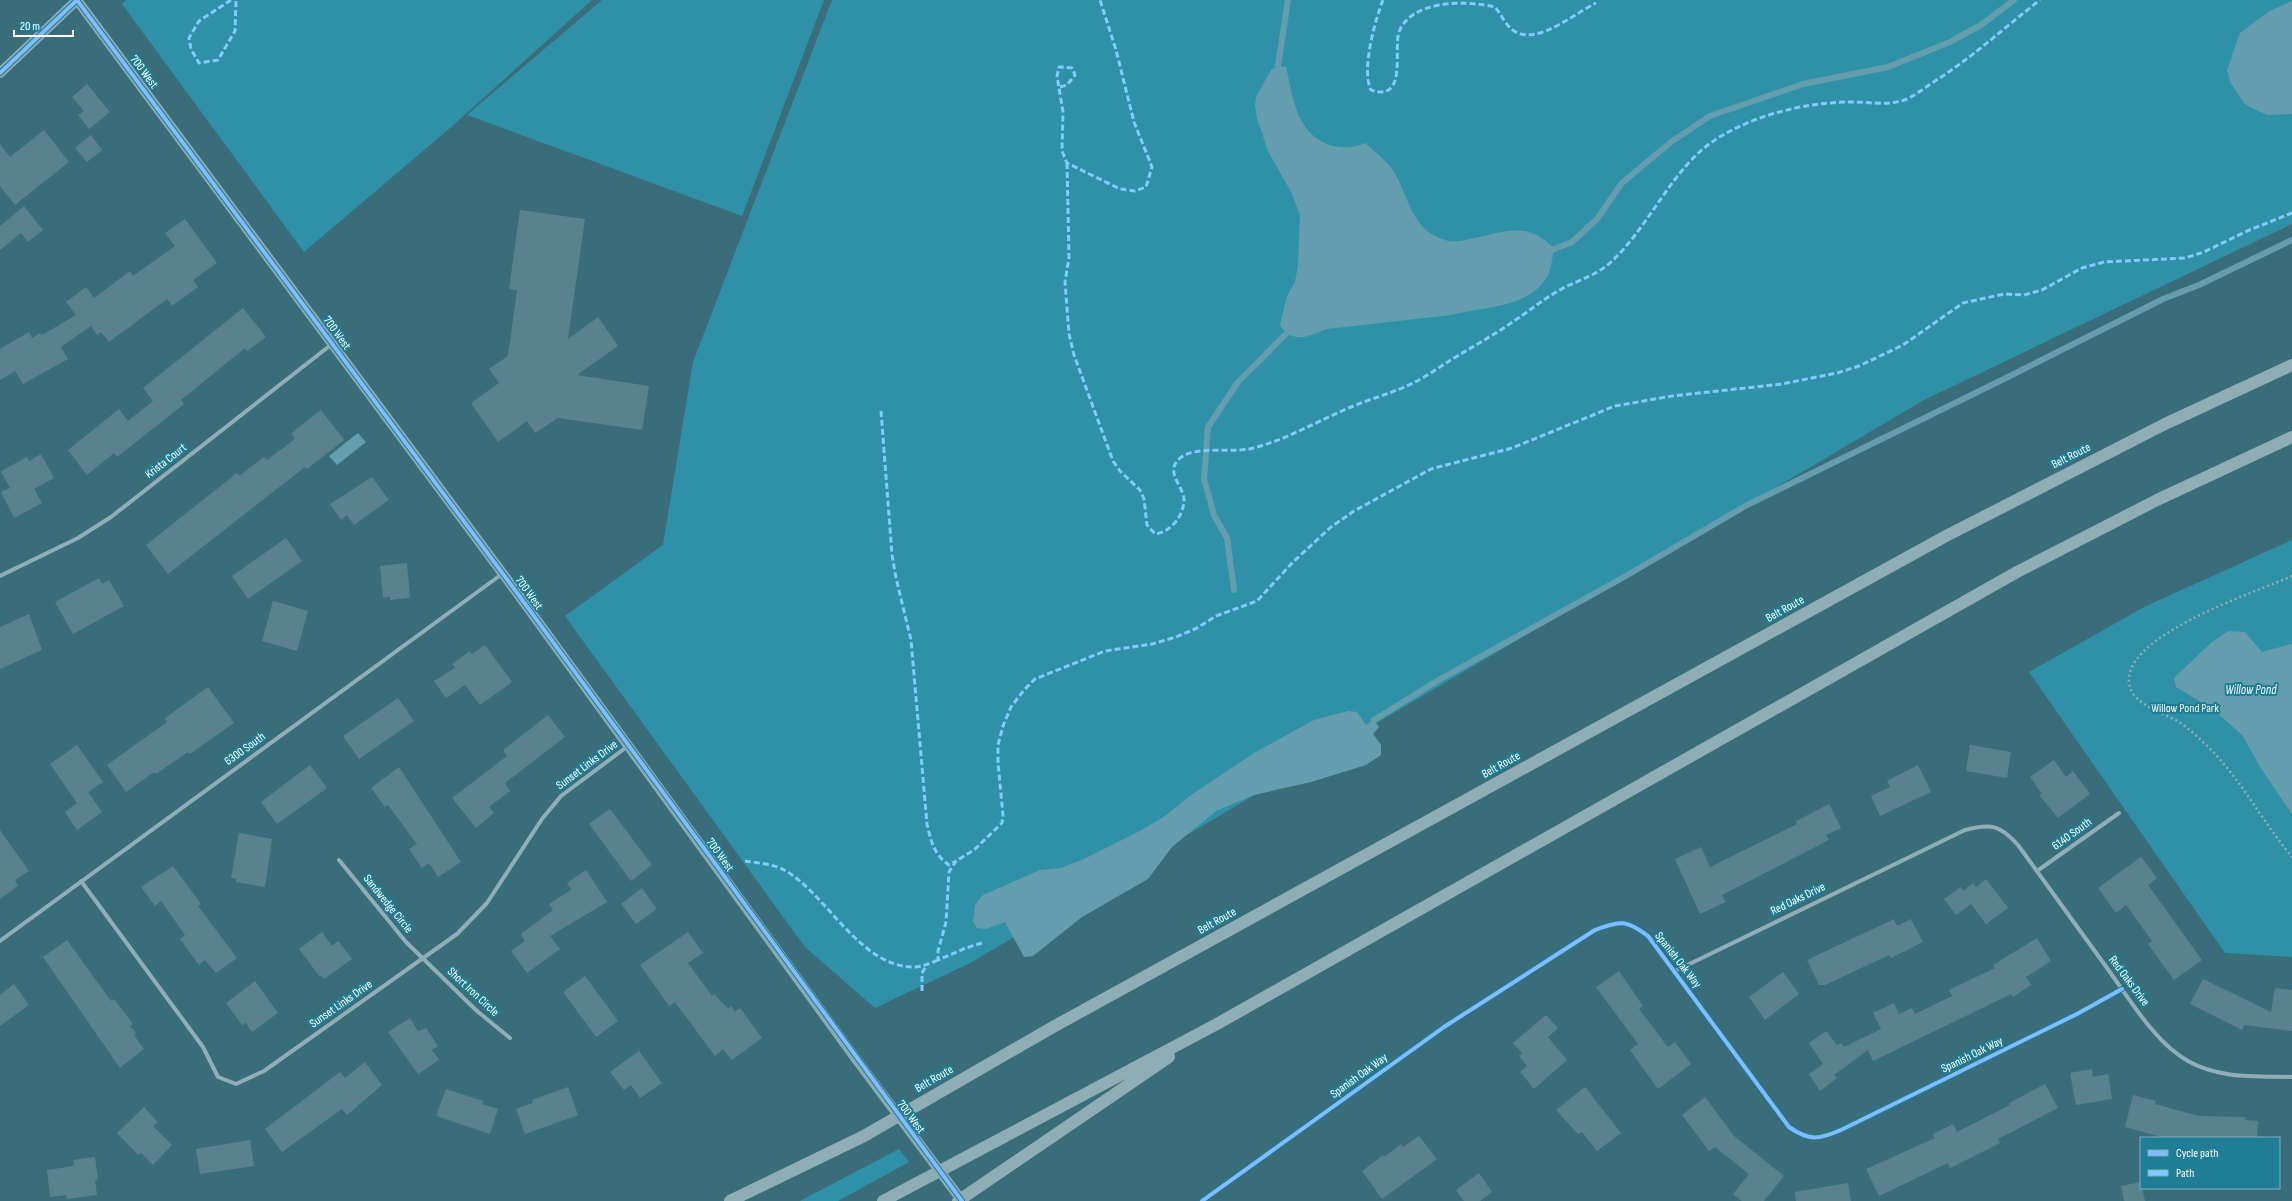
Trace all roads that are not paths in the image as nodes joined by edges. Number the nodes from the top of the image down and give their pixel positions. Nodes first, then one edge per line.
1 (77, 0) edge
2 (0, 73) edge
3 (332, 343) junction
4 (2292, 365) edge
5 (2292, 437) edge
6 (503, 574) junction
7 (0, 576) edge
8 (628, 746) junction
9 (2119, 812) dead end
10 (339, 860) dead end
11 (2037, 871) junction
12 (81, 881) junction
13 (0, 941) edge
14 (424, 958) junction
15 (1675, 971) junction
16 (2122, 989) junction
17 (1218, 1024) junction
18 (510, 1038) dead end
19 (2292, 1078) edge
20 (730, 1201) edge
21 (883, 1201) edge
22 (958, 1201) edge
23 (962, 1201) edge
24 (1202, 1201) edge

1 - 2 main road
1 - 3 main road, 700 West
3 - 6 main road, 700 West
3 - 7 street, Krista Court
4 - 20 highway, Belt Route
5 - 17 highway
6 - 8 main road, 700 West
6 - 12 street, 6300 South
8 - 14 street, Sunset Links Drive
8 - 23 main road, 700 West, bridge
9 - 11 street, 6140 South
10 - 14 street, Sandwedge Circle
11 - 15 street, Red Oaks Drive
11 - 16 street, Red Oaks Drive
12 - 13 street, 6300 South
12 - 14 street, Sunset Links Drive
14 - 18 street, Short Iron Circle
15 - 16 street, Spanish Oak Way
15 - 24 street, Spanish Oak Way
16 - 19 street, Red Oaks Drive
17 - 21 highway
17 - 22 highway

